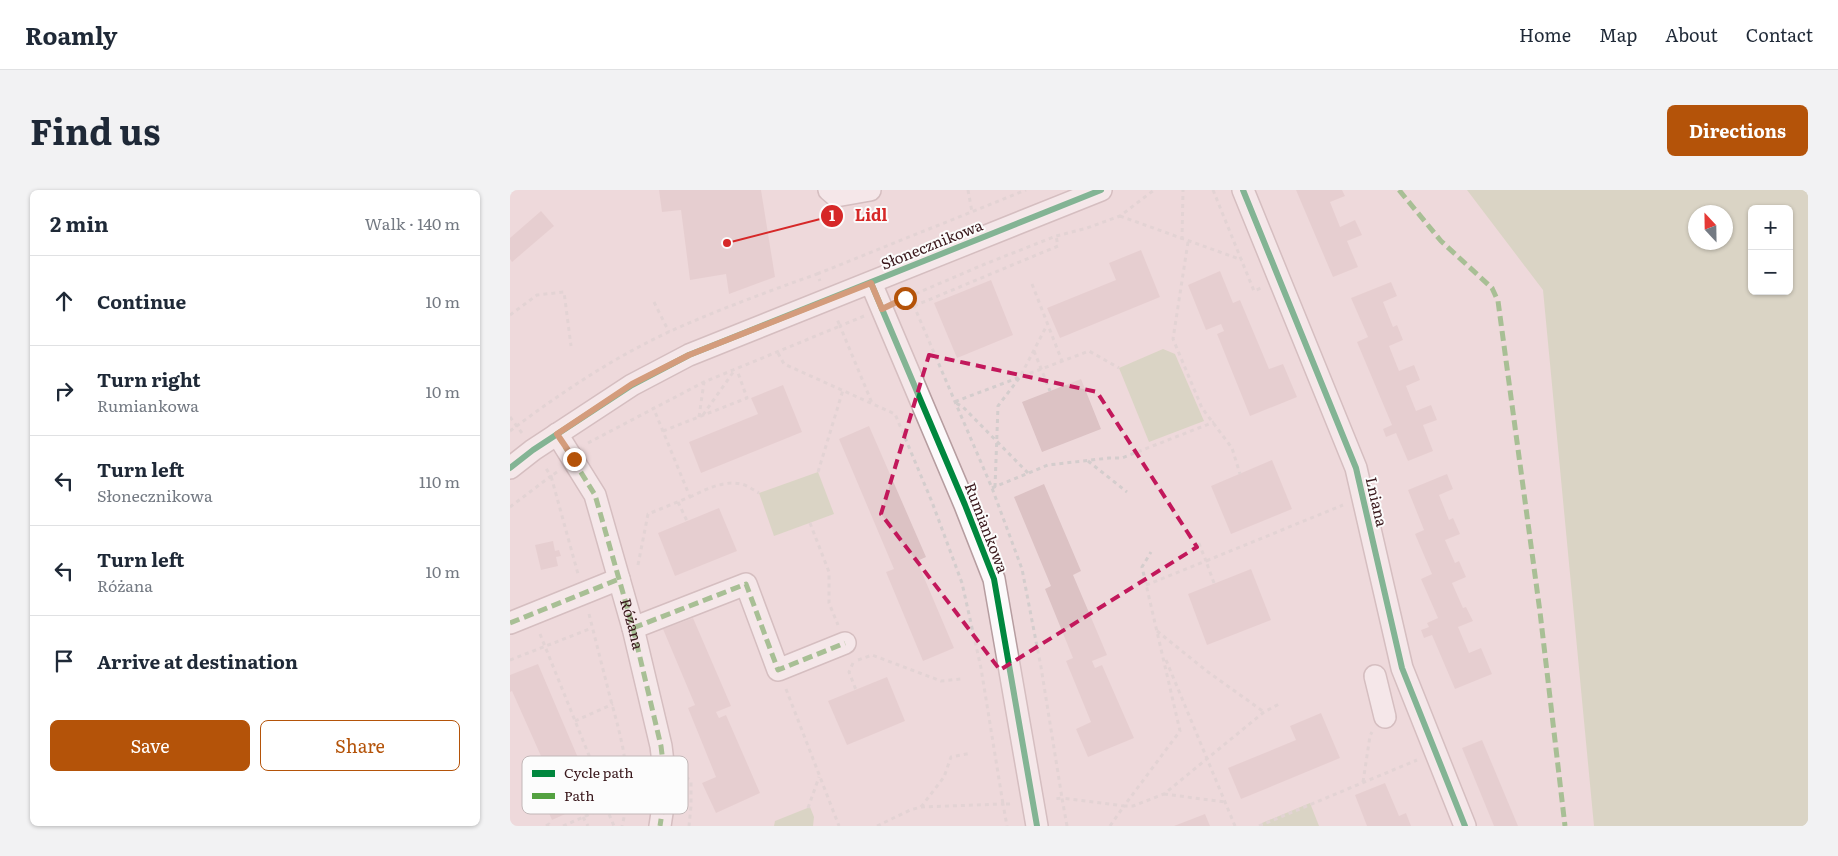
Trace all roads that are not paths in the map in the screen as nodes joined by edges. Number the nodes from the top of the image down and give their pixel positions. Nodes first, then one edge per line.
1 (829, 190) edge
2 (870, 190) edge
3 (1101, 190) edge
4 (1243, 190) edge
5 (871, 283) junction
6 (557, 434) junction
7 (510, 468) edge
8 (619, 579) junction
9 (510, 623) edge
10 (633, 628) junction
11 (849, 653) road end
12 (1375, 676) dead end
13 (1384, 714) road end
14 (662, 756) edge
15 (1037, 826) edge
16 (1465, 826) edge

1 - 2 street
3 - 5 street, Słonecznikowa
4 - 16 street, Lniana
5 - 6 street, Słonecznikowa
5 - 15 street, Rumiankowa
6 - 7 street, Słonecznikowa
6 - 8 street, Różana
8 - 9 street
8 - 10 street, Różana
10 - 11 street
10 - 14 street, Różana
12 - 13 street

